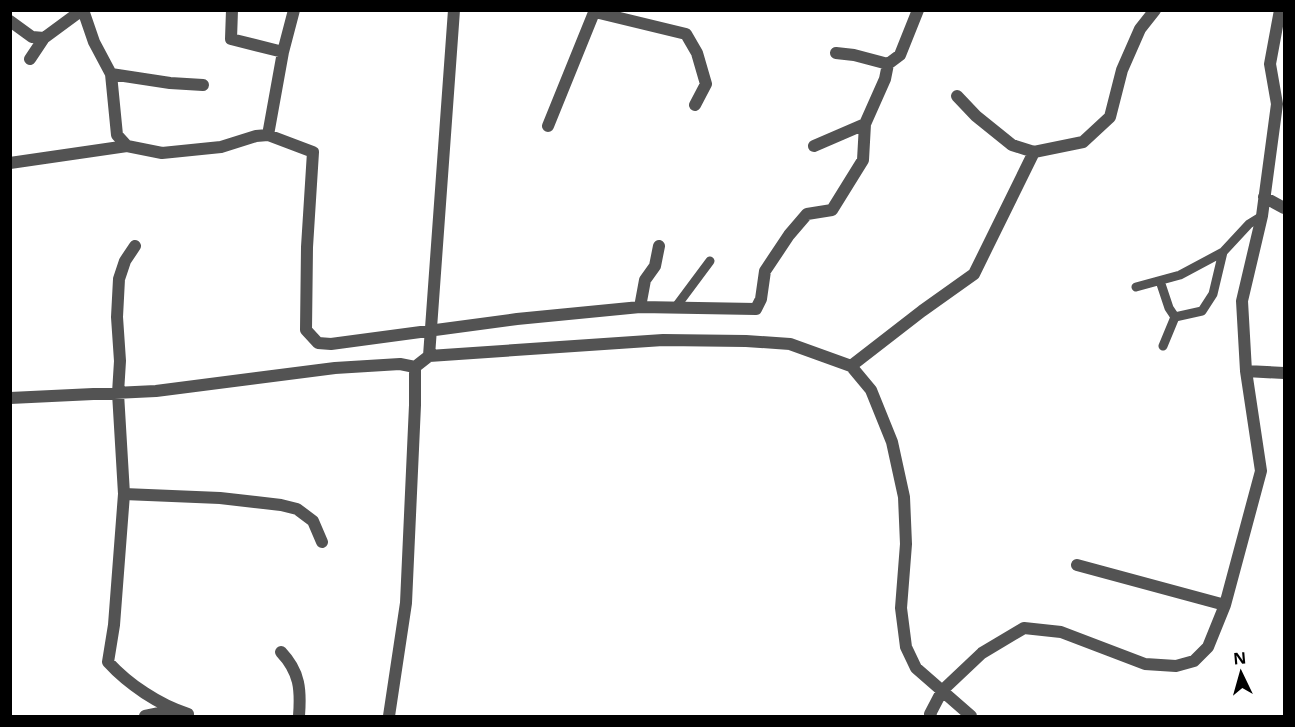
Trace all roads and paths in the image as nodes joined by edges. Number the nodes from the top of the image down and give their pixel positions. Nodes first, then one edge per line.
1 (82, 10) edge
2 (232, 10) edge
3 (294, 10) edge
4 (454, 10) edge
5 (918, 10) edge
6 (1155, 10) edge
7 (1280, 10) edge
8 (595, 11) edge
9 (10, 21) edge
10 (44, 38) junction
11 (283, 52) junction
12 (836, 53) dead end
13 (30, 59) dead end
14 (888, 64) junction
15 (111, 75) junction
16 (203, 85) dead end
17 (957, 96) dead end
18 (694, 105) dead end
19 (866, 124) junction
20 (548, 126) dead end
21 (268, 135) junction
22 (127, 146) junction
23 (814, 146) dead end
24 (1034, 152) junction
25 (10, 163) edge
26 (1264, 197) junction
27 (1284, 208) edge
28 (1262, 216) junction
29 (135, 246) dead end
30 (659, 246) dead end
31 (1223, 252) junction
32 (710, 261) dead end
33 (1160, 281) junction
34 (1136, 287) dead end
35 (640, 307) junction
36 (675, 308) junction
37 (1175, 318) junction
38 (432, 329) junction
39 (1163, 346) dead end
40 (429, 356) junction
41 (851, 366) junction
42 (415, 367) junction
43 (1246, 370) junction
44 (1284, 373) edge
45 (118, 393) junction
46 (10, 398) edge
47 (124, 494) junction
48 (322, 542) dead end
49 (1077, 565) dead end
50 (1225, 606) junction
51 (281, 652) dead end
52 (944, 689) junction
53 (180, 714) edge
54 (145, 717) edge
55 (299, 717) edge
56 (389, 717) edge
57 (931, 717) edge
58 (971, 717) edge

1 - 10 street
1 - 15 street
2 - 11 street
3 - 11 street
4 - 38 street
5 - 14 street
6 - 24 street
7 - 26 street
8 - 18 street
8 - 20 street
9 - 10 street
10 - 13 street
11 - 21 street
12 - 14 street
14 - 19 street
15 - 16 street
15 - 22 street
17 - 24 street
19 - 23 street
19 - 36 street
21 - 22 street
21 - 38 street
22 - 25 street
24 - 41 street
26 - 27 street
26 - 28 street
28 - 31 lane
28 - 43 street
29 - 45 street
30 - 35 street
31 - 33 lane
31 - 37 lane
32 - 36 lane
33 - 34 lane
33 - 37 lane
35 - 36 street
35 - 38 street
37 - 39 lane
38 - 40 street
40 - 41 street
40 - 42 street
41 - 52 street
42 - 45 street
42 - 56 street
43 - 44 street
43 - 50 street
45 - 46 street
45 - 47 street
47 - 48 street
47 - 53 street
49 - 50 street
50 - 52 street
51 - 55 street
52 - 57 street
52 - 58 street
53 - 54 street

